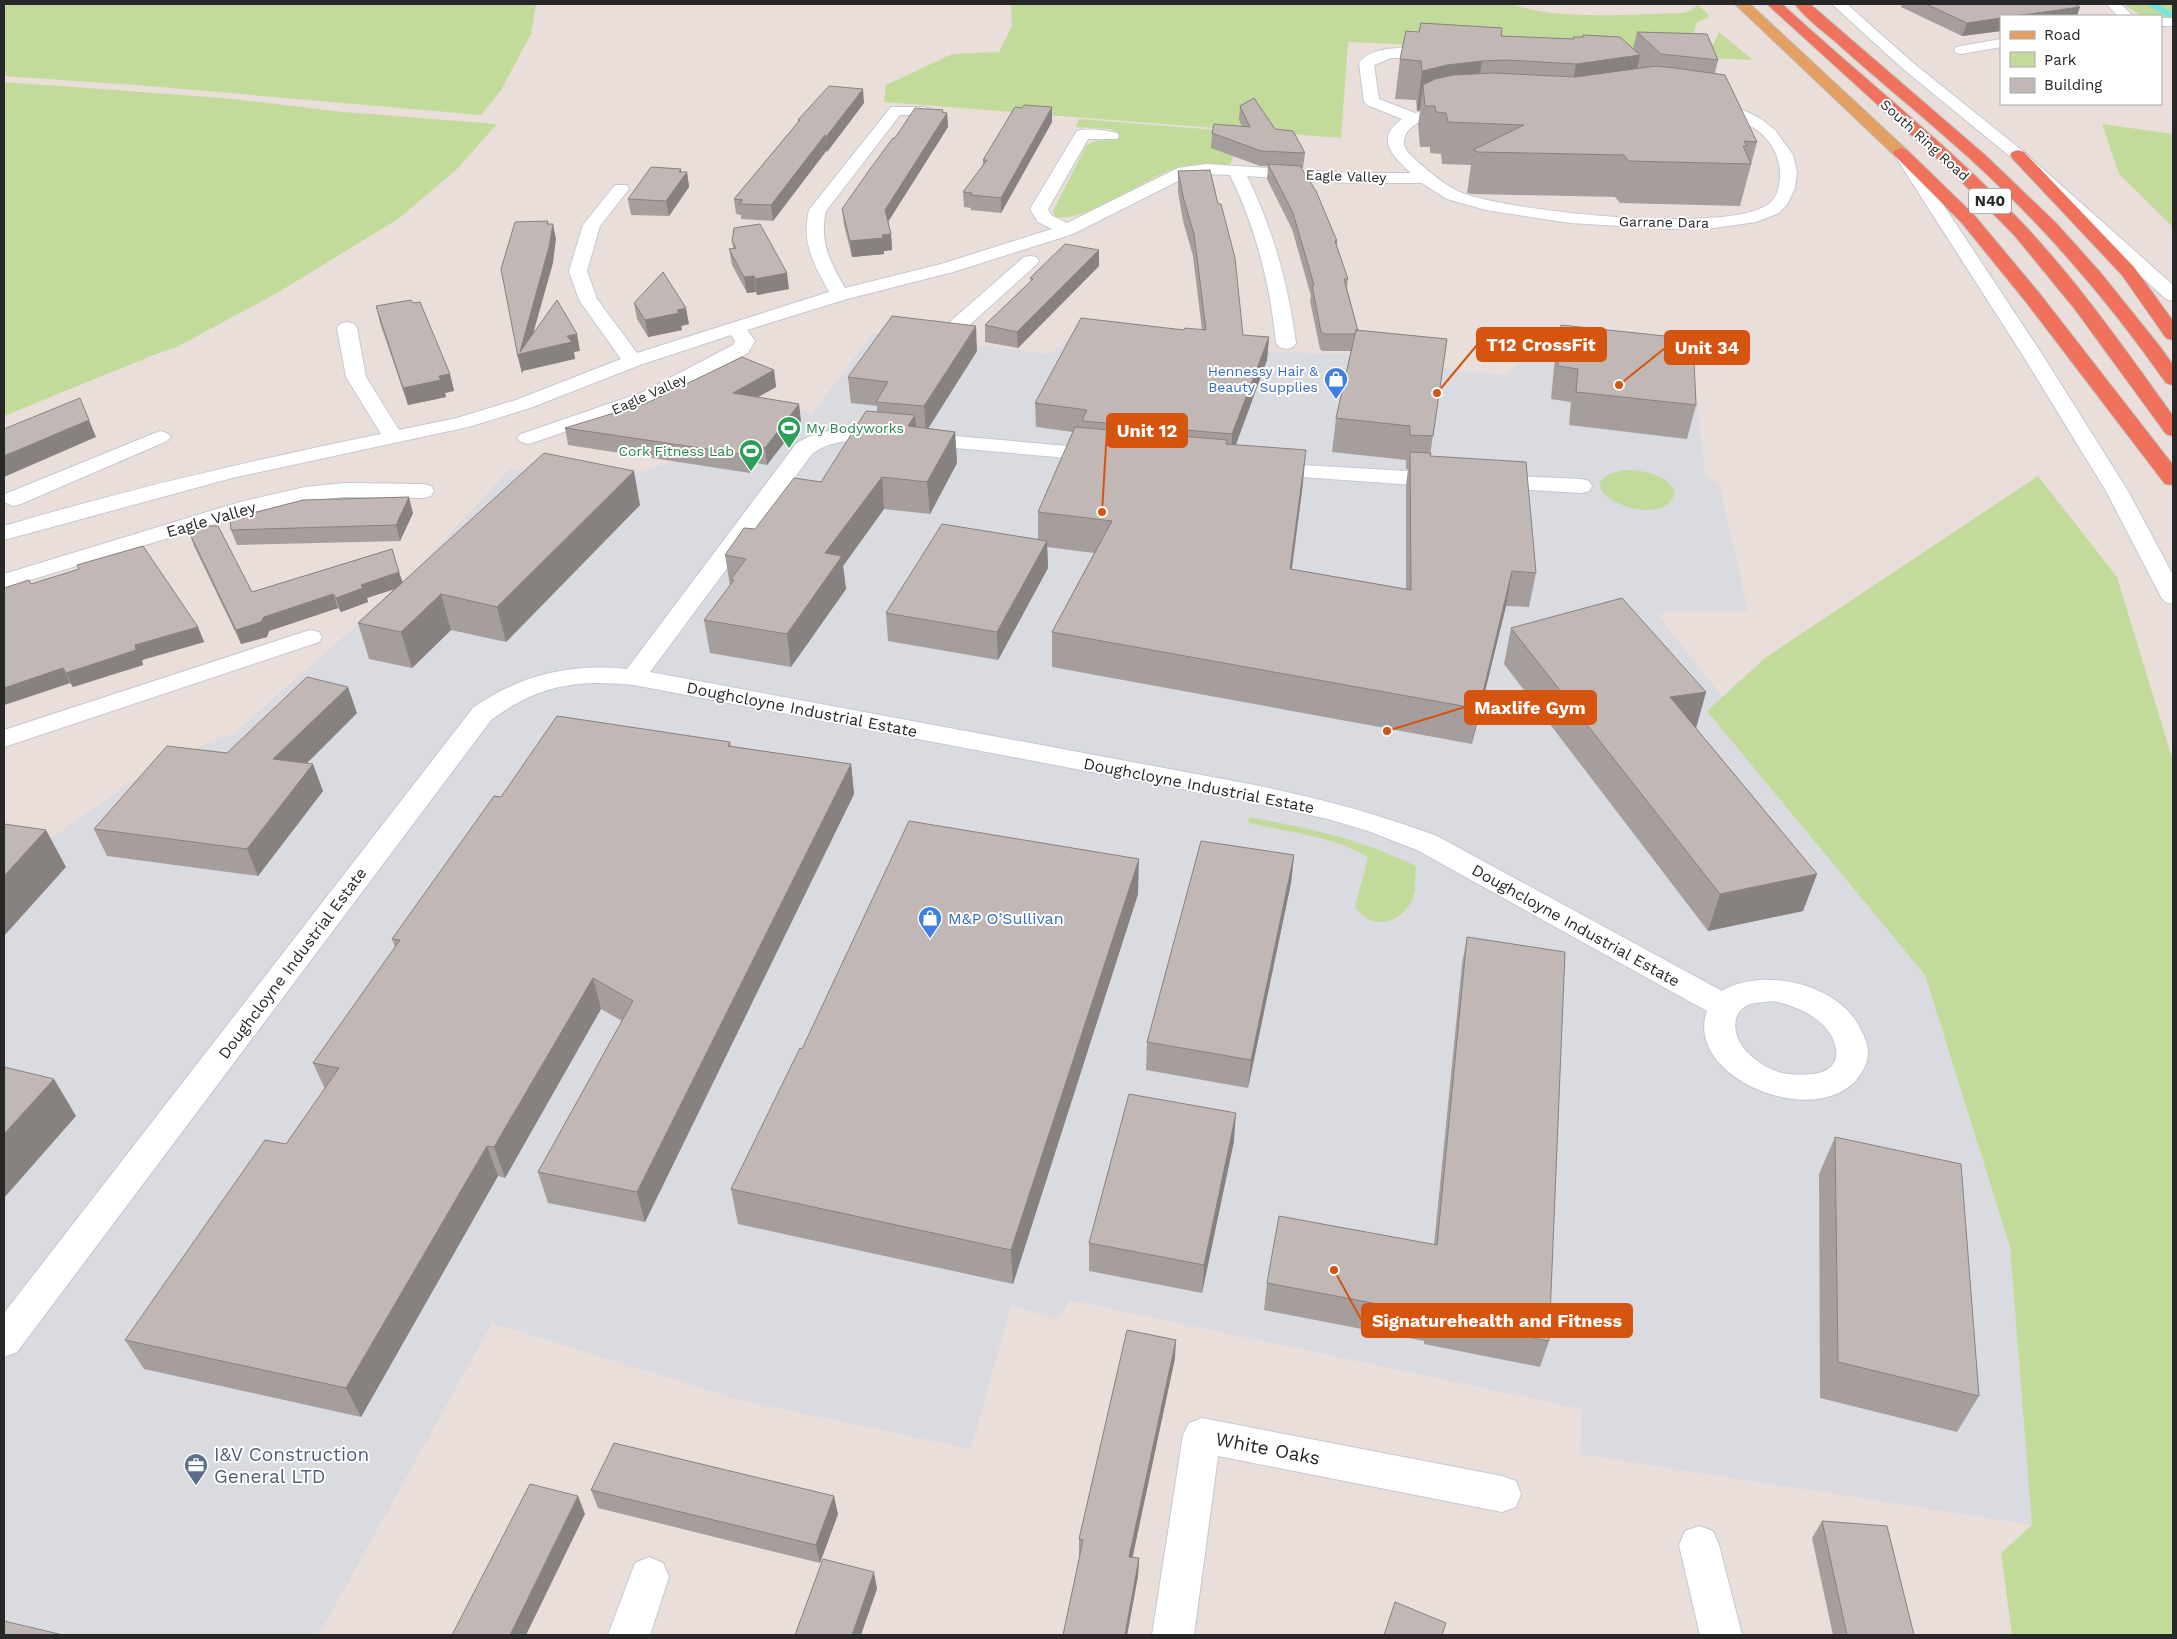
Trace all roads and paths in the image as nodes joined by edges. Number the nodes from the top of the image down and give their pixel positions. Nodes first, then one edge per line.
1 (1742, 4) edge
2 (1774, 4) edge
3 (1802, 4) edge
4 (1839, 4) edge
5 (2113, 4) edge
6 (2125, 15) edge
7 (2000, 43) edge
8 (1961, 50) dead end
9 (1455, 56) edge
10 (1634, 86) edge
11 (1648, 99) junction
12 (925, 112) edge
13 (1414, 118) junction
14 (1111, 136) dead end
15 (1901, 153) junction
16 (2018, 155) junction
17 (1236, 170) junction
18 (1425, 178) junction
19 (620, 188) dead end
20 (1067, 230) junction
21 (1030, 261) dead end
22 (946, 268) junction
23 (983, 285) junction
24 (840, 295) junction
25 (2173, 295) edge
26 (960, 324) edge
27 (736, 327) junction
28 (347, 328) dead end
29 (2173, 334) edge
30 (1286, 343) dead end
31 (633, 362) junction
32 (2173, 379) edge
33 (2173, 430) edge
34 (160, 437) dead end
35 (394, 438) junction
36 (528, 438) dead end
37 (1119, 456) edge
38 (1244, 467) edge
39 (2173, 479) edge
40 (47, 485) junction
41 (1581, 486) dead end
42 (423, 491) dead end
43 (13, 500) dead end
44 (64, 516) junction
45 (4, 534) edge
46 (4, 581) edge
47 (2173, 597) edge
48 (310, 637) dead end
49 (634, 677) junction
50 (4, 739) edge
51 (1725, 1007) dead end
52 (4, 1341) edge
53 (1502, 1494) dead end
54 (1699, 1545) dead end
55 (649, 1577) dead end
56 (629, 1635) edge
57 (1173, 1635) edge
58 (1721, 1635) edge

1 - 15 main road
2 - 33 highway, South Ring Road / N40
3 - 32 highway, South Ring Road / N40
4 - 16 street
5 - 6 street
7 - 8 street
9 - 13 street
10 - 11 street
11 - 13 street, Garrane Dara
11 - 18 street, Garrane Dara
12 - 24 street
13 - 18 street, Garrane Dara
14 - 20 street
15 - 39 highway
15 - 47 street
16 - 25 street
16 - 29 highway
17 - 18 street, Eagle Valley
17 - 20 street, Eagle Valley
17 - 30 street
19 - 31 street
20 - 22 street, Eagle Valley
21 - 23 street
22 - 23 street
22 - 24 street, Eagle Valley
23 - 26 street
24 - 27 street, Eagle Valley
27 - 31 street, Eagle Valley
27 - 36 street, Eagle Valley
28 - 35 street
31 - 35 street, Eagle Valley
34 - 40 street
35 - 44 street, Eagle Valley
37 - 49 street
38 - 41 street
40 - 43 street
40 - 44 street
42 - 46 street, Eagle Valley
44 - 45 street, Eagle Valley
48 - 50 street
49 - 51 street, Doughcloyne Industrial Estate
49 - 52 street, Doughcloyne Industrial Estate
53 - 57 street, White Oaks
54 - 58 street
55 - 56 street

